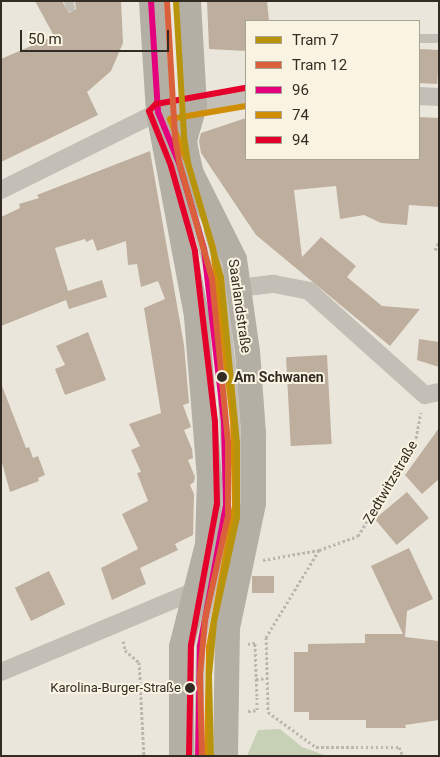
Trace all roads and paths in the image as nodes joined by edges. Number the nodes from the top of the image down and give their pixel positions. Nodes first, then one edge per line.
1 (151, 1) edge
2 (188, 1) edge
3 (420, 38) edge
4 (439, 38) edge
5 (420, 96) edge
6 (245, 97) edge
7 (439, 97) edge
8 (194, 104) junction
9 (158, 112) junction
10 (191, 173) junction
11 (1, 190) edge
12 (439, 242) edge
13 (435, 250) dead end
14 (239, 288) junction
15 (432, 394) edge
16 (319, 550) junction
17 (220, 578) junction
18 (119, 622) junction
19 (255, 643) dead end
20 (1, 672) edge
21 (267, 678) junction
22 (256, 679) junction
23 (257, 710) dead end
24 (144, 756) edge
25 (181, 756) edge
26 (198, 756) edge
27 (225, 756) edge
28 (403, 756) edge

1 - 9 street, Saarlandstraße
2 - 8 street, Saarlandstraße
3 - 4 lane
5 - 7 street
6 - 8 street
8 - 9 street
8 - 10 street, Saarlandstraße
9 - 11 street
9 - 17 street, Saarlandstraße
10 - 14 street, Saarlandstraße
10 - 17 lane
12 - 13 path
14 - 15 street
14 - 17 street, Saarlandstraße
15 - 16 path, Zedtwitzstraße
16 - 17 path, Zedtwitzstraße
16 - 21 path
17 - 18 street
17 - 25 street, Saarlandstraße
17 - 26 lane
17 - 27 street, Saarlandstraße
18 - 20 street
18 - 24 path
19 - 22 path
21 - 22 path
21 - 28 path
22 - 23 path

